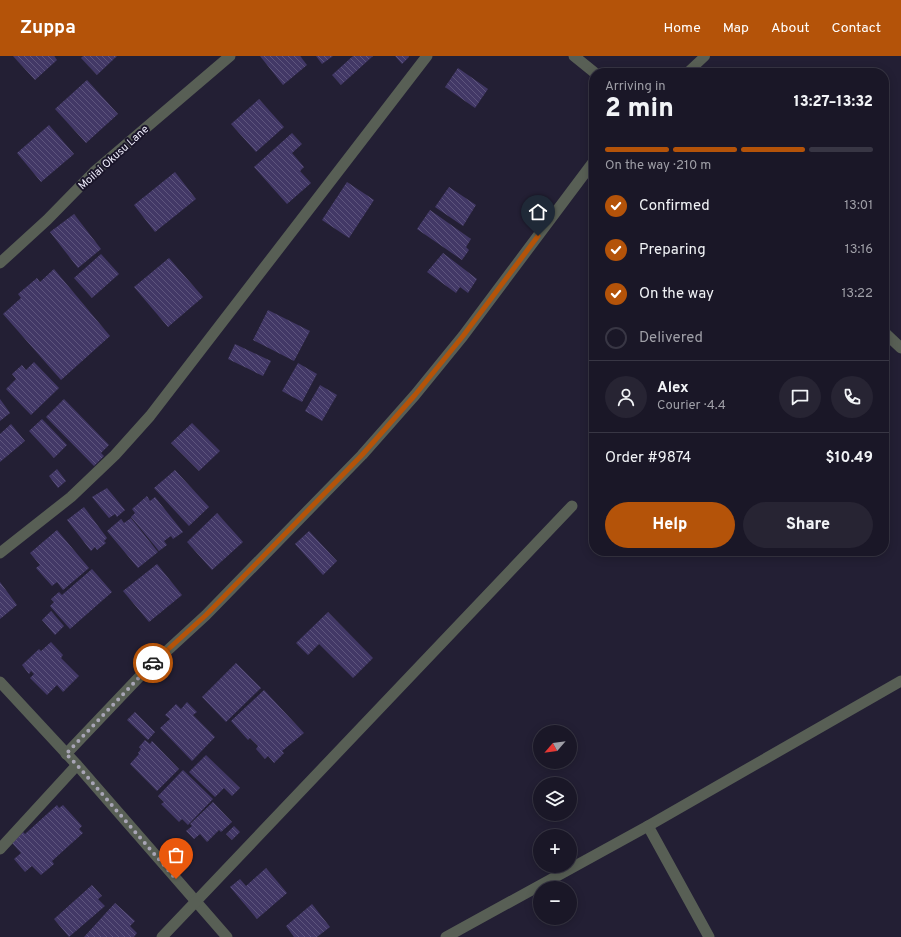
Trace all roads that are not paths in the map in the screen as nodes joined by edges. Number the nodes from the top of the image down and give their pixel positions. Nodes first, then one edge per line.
1 (230, 56) edge
2 (428, 56) edge
3 (574, 56) edge
4 (705, 56) edge
5 (589, 68) edge
6 (692, 68) edge
7 (589, 168) edge
8 (0, 262) edge
9 (889, 337) edge
10 (901, 348) edge
11 (572, 506) dead end
12 (0, 554) edge
13 (901, 681) edge
14 (0, 682) edge
15 (66, 754) junction
16 (77, 765) junction
17 (648, 826) junction
18 (0, 849) edge
19 (196, 902) junction
20 (162, 937) edge
21 (227, 937) edge
22 (446, 937) edge
23 (709, 937) edge

1 - 8 street, Moilai Okusu Lane
2 - 12 street
3 - 5 street
4 - 6 lane
7 - 15 street
9 - 10 street
11 - 19 street
13 - 17 street
14 - 15 street
15 - 16 street
16 - 18 street
16 - 19 street
17 - 22 street
17 - 23 street
19 - 20 street
19 - 21 street

